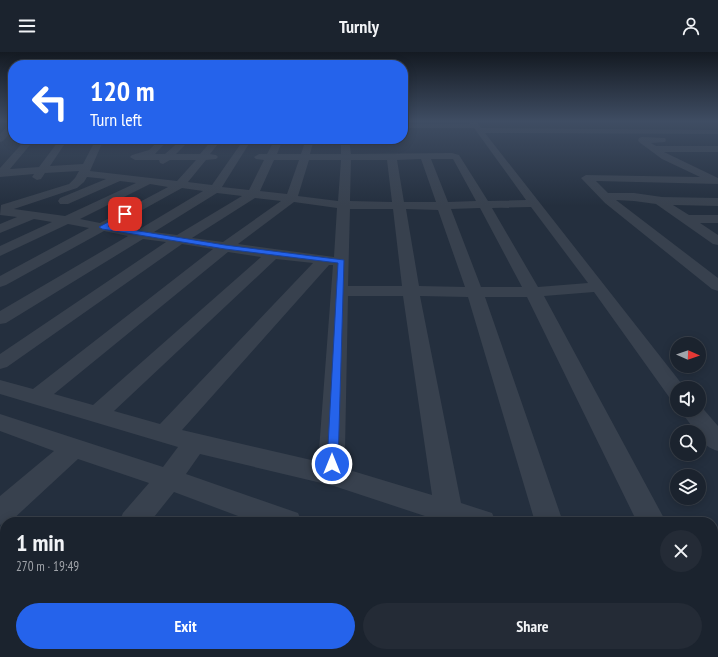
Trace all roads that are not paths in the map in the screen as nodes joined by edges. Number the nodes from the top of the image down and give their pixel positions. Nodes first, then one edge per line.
1 (21, 150) edge
2 (56, 150) edge
3 (95, 150) edge
4 (154, 150) edge
5 (175, 150) edge
6 (209, 150) edge
7 (242, 150) edge
8 (273, 150) edge
9 (306, 150) edge
10 (346, 150) edge
11 (404, 150) edge
12 (438, 150) edge
13 (450, 150) edge
14 (494, 150) edge
15 (653, 150) edge
16 (135, 157) junction
17 (168, 157) junction
18 (204, 157) junction
19 (238, 157) junction
20 (270, 157) junction
21 (304, 157) junction
22 (346, 157) junction
23 (394, 157) junction
24 (406, 157) junction
25 (425, 157) junction
26 (718, 158) edge
27 (666, 162) junction
28 (42, 170) junction
29 (85, 170) junction
30 (118, 171) junction
31 (0, 173) edge
32 (151, 175) junction
33 (717, 181) edge
34 (180, 185) junction
35 (215, 189) junction
36 (648, 193) dead end
37 (253, 194) junction
38 (605, 196) junction
39 (292, 198) junction
40 (659, 201) junction
41 (718, 202) edge
42 (534, 203) junction
43 (344, 205) junction
44 (16, 206) junction
45 (399, 206) junction
46 (444, 206) junction
47 (484, 206) junction
48 (0, 210) edge
49 (32, 215) junction
50 (686, 219) junction
51 (718, 219) edge
52 (66, 220) junction
53 (102, 227) junction
54 (0, 229) edge
55 (140, 234) junction
56 (717, 239) edge
57 (179, 240) junction
58 (225, 247) junction
59 (0, 252) edge
60 (273, 254) junction
61 (333, 261) junction
62 (0, 282) edge
63 (718, 286) edge
64 (599, 287) junction
65 (341, 291) junction
66 (411, 291) junction
67 (475, 292) junction
68 (533, 292) junction
69 (0, 319) edge
70 (0, 363) edge
71 (670, 383) edge
72 (0, 387) edge
73 (37, 397) junction
74 (97, 414) junction
75 (697, 417) edge
76 (5, 428) edge
77 (164, 434) junction
78 (718, 442) edge
79 (194, 443) junction
80 (74, 448) junction
81 (334, 476) junction
82 (169, 479) junction
83 (449, 512) junction
84 (0, 514) edge
85 (137, 517) edge
86 (274, 517) edge
87 (466, 517) edge
88 (547, 517) edge
89 (649, 517) edge

1 - 31 street
2 - 28 street
3 - 29 street
4 - 16 street
5 - 17 street
6 - 18 street
7 - 19 street
8 - 20 street
9 - 21 street
10 - 22 street
11 - 24 street
12 - 25 street
13 - 47 street
14 - 42 street
15 - 27 street
16 - 17 street
16 - 30 street
17 - 18 street
17 - 32 street
18 - 19 street
18 - 34 street
19 - 20 street
19 - 35 street
20 - 21 street
20 - 37 street
21 - 22 street
21 - 39 street
22 - 23 street
22 - 43 street
23 - 24 street
23 - 45 street
24 - 25 street
25 - 46 street
26 - 27 street
27 - 33 street
28 - 29 street
28 - 31 street
28 - 44 street
29 - 30 street
29 - 44 street
30 - 32 street
30 - 49 street
32 - 34 street
32 - 52 street
33 - 38 street
34 - 35 street
34 - 53 street
35 - 37 street
35 - 55 street
36 - 40 street
37 - 39 street
37 - 57 street
38 - 40 street
38 - 63 street
39 - 43 street
39 - 58 street
40 - 41 street
40 - 50 street
42 - 47 street
42 - 64 street
43 - 45 street
43 - 61 street
44 - 48 street
45 - 46 street
45 - 66 street
46 - 47 street
46 - 67 street
47 - 68 street
48 - 49 street
49 - 52 street
49 - 54 street
50 - 51 street
50 - 56 street
52 - 53 street
52 - 59 street
53 - 55 street
53 - 62 street
55 - 57 street
55 - 69 street
57 - 58 street
57 - 70 street
58 - 60 street
58 - 73 street
60 - 61 street
60 - 74 street
61 - 65 street
61 - 77 street
64 - 68 street
64 - 71 street
65 - 66 street
65 - 81 street
66 - 67 street
66 - 83 street
67 - 68 street
67 - 88 street
68 - 89 street
72 - 73 street
73 - 74 street
74 - 77 street
75 - 78 street
76 - 80 street
77 - 79 street
79 - 81 street
79 - 82 street
80 - 82 street
80 - 84 street
81 - 83 street
82 - 85 street
82 - 86 street
83 - 87 street

